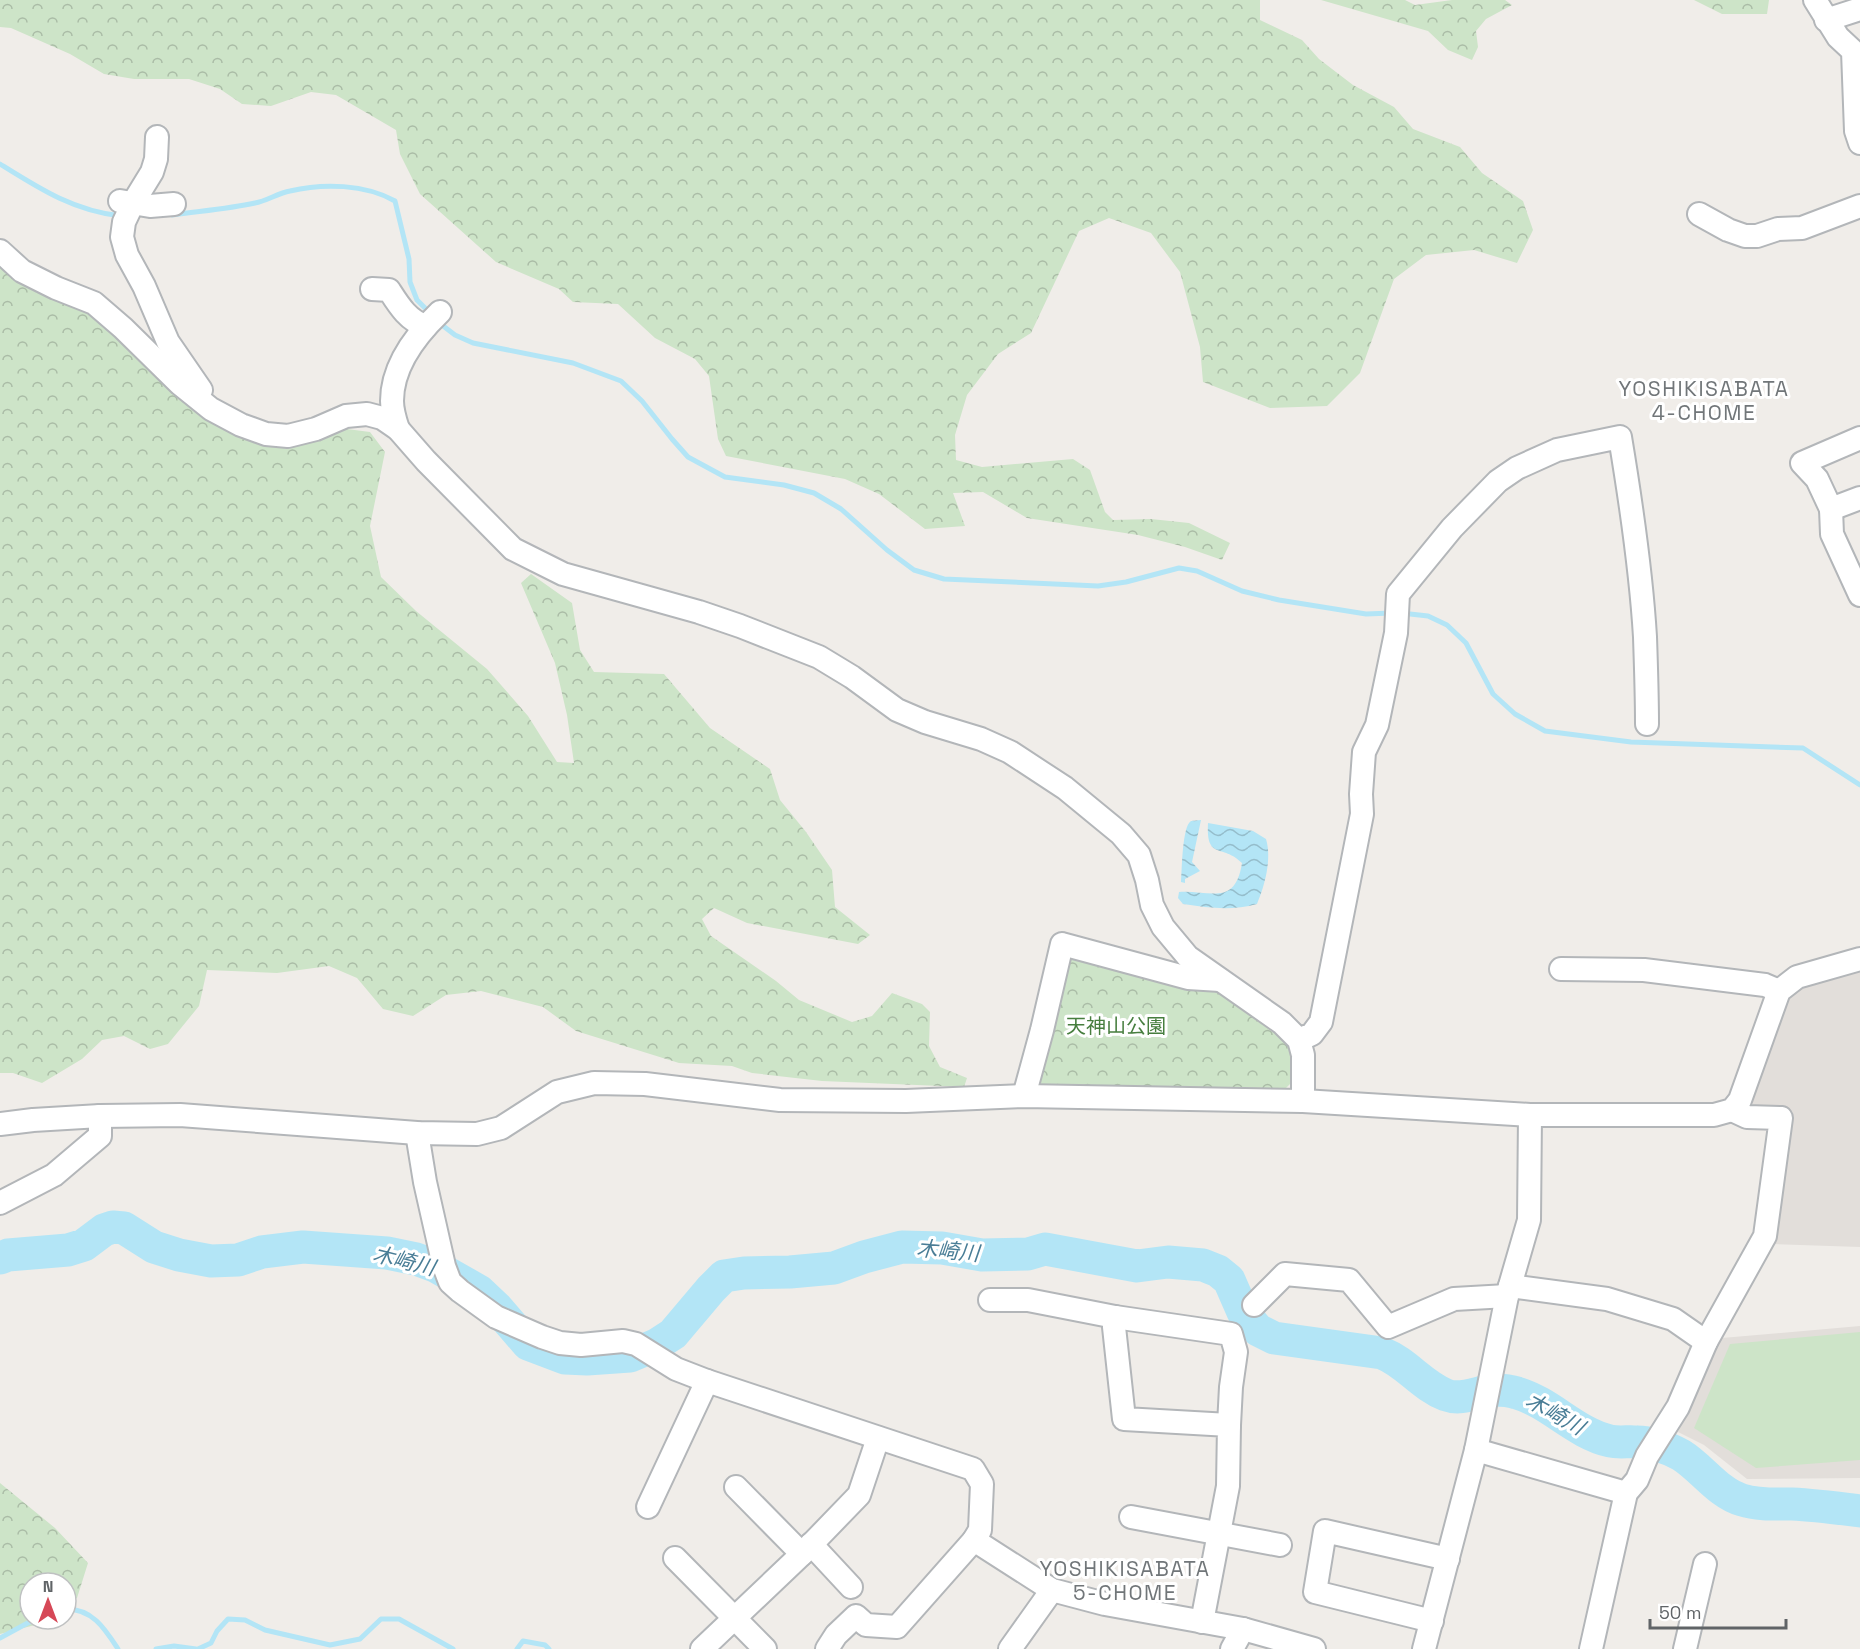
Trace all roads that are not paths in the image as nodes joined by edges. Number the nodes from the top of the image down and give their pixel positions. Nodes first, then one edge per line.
1 (1815, 0) edge
2 (1860, 9) edge
3 (1826, 20) junction
4 (157, 137) dead end
5 (1860, 143) edge
6 (126, 202) junction
7 (174, 204) dead end
8 (1860, 206) edge
9 (1699, 214) dead end
10 (0, 251) edge
11 (372, 289) dead end
12 (211, 409) junction
13 (398, 429) junction
14 (1860, 438) edge
15 (1860, 498) edge
16 (1831, 509) junction
17 (1860, 595) edge
18 (1647, 724) dead end
19 (1860, 959) edge
20 (1561, 969) dead end
21 (1220, 980) junction
22 (1779, 991) junction
23 (1299, 1040) junction
24 (1024, 1096) junction
25 (1303, 1101) junction
26 (1732, 1110) junction
27 (1530, 1115) junction
28 (100, 1116) junction
29 (0, 1124) edge
30 (417, 1133) junction
31 (0, 1203) edge
32 (1509, 1291) junction
33 (990, 1300) dead end
34 (1254, 1305) dead end
35 (1115, 1317) junction
36 (1706, 1342) junction
37 (707, 1381) junction
38 (1230, 1425) junction
39 (878, 1438) junction
40 (1476, 1450) junction
41 (736, 1487) dead end
42 (1626, 1493) junction
43 (648, 1507) dead end
44 (1131, 1517) dead end
45 (1220, 1533) junction
46 (974, 1540) junction
47 (1280, 1545) dead end
48 (807, 1549) junction
49 (675, 1558) dead end
50 (1448, 1559) junction
51 (1705, 1564) dead end
52 (850, 1587) dead end
53 (1052, 1590) junction
54 (735, 1618) junction
55 (1432, 1621) junction
56 (1202, 1622) junction
57 (1238, 1639) edge
58 (702, 1649) edge
59 (765, 1649) edge
60 (827, 1649) edge
61 (1010, 1649) edge
62 (1314, 1649) edge
63 (1424, 1649) edge
64 (1591, 1649) edge
65 (1685, 1649) edge

1 - 3 street
2 - 3 street
3 - 5 street
4 - 6 street
6 - 7 street
6 - 12 street
8 - 9 street
10 - 12 street
11 - 13 street
12 - 13 street
13 - 21 street
14 - 16 street
15 - 16 street
16 - 17 street
18 - 23 street
19 - 22 street
20 - 22 street
21 - 23 street
21 - 24 street
22 - 26 street
23 - 25 street
24 - 25 street
24 - 30 street
25 - 27 street
26 - 27 street
26 - 36 street
27 - 32 street
28 - 29 street
28 - 30 street
28 - 31 street
30 - 37 street
32 - 34 street
32 - 36 street
32 - 40 street
33 - 35 street
35 - 38 street
35 - 38 street
36 - 42 street
37 - 39 street
37 - 43 street
38 - 45 street
39 - 46 street
39 - 48 street
40 - 42 street
40 - 50 street
41 - 48 street
42 - 64 street
44 - 45 street
45 - 47 street
45 - 56 street
46 - 53 street
46 - 60 street
48 - 52 street
48 - 54 street
49 - 54 street
50 - 55 street
50 - 55 street
51 - 65 street
53 - 56 street
53 - 61 street
54 - 58 street
54 - 59 street
55 - 63 street
56 - 57 street
57 - 62 street

